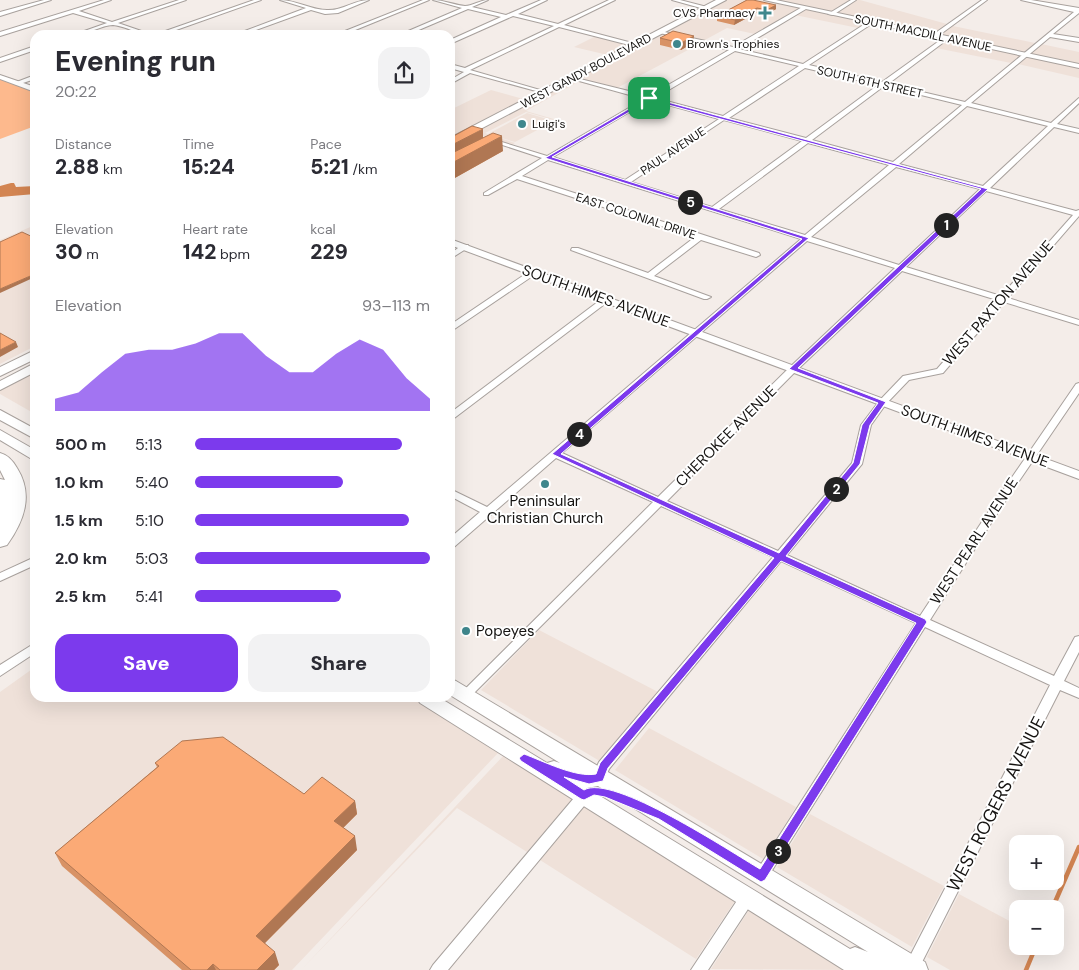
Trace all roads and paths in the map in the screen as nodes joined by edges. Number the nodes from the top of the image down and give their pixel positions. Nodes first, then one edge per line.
1 (49, 0) edge
2 (109, 0) edge
3 (184, 0) edge
4 (259, 0) edge
5 (282, 0) edge
6 (368, 0) edge
7 (427, 0) edge
8 (436, 0) edge
9 (486, 0) edge
10 (545, 0) edge
11 (613, 0) edge
12 (674, 0) edge
13 (722, 0) edge
14 (767, 0) edge
15 (854, 0) edge
16 (985, 0) edge
17 (1023, 0) edge
18 (311, 8) junction
19 (467, 8) junction
20 (708, 8) junction
21 (804, 8) junction
22 (1079, 10) edge
23 (73, 11) junction
24 (0, 14) edge
25 (512, 14) junction
26 (831, 14) junction
27 (506, 17) junction
28 (871, 22) junction
29 (112, 23) junction
30 (559, 25) junction
31 (91, 30) edge
32 (134, 30) edge
33 (172, 30) edge
34 (251, 30) edge
35 (351, 30) edge
36 (414, 30) edge
37 (662, 32) junction
38 (0, 34) edge
39 (1050, 34) junction
40 (936, 35) junction
41 (946, 38) junction
42 (455, 40) edge
43 (1079, 40) edge
44 (637, 45) junction
45 (733, 49) junction
46 (30, 50) edge
47 (1025, 55) junction
48 (0, 60) edge
49 (803, 66) junction
50 (1079, 66) edge
51 (455, 67) edge
52 (467, 71) junction
53 (0, 73) edge
54 (0, 77) edge
55 (574, 78) junction
56 (30, 79) edge
57 (455, 80) edge
58 (19, 82) junction
59 (882, 84) junction
60 (30, 85) edge
61 (30, 88) edge
62 (545, 93) junction
63 (649, 98) junction
64 (1079, 100) edge
65 (965, 104) junction
66 (723, 118) junction
67 (1052, 125) junction
68 (1079, 131) edge
69 (468, 133) junction
70 (455, 139) edge
71 (805, 140) junction
72 (497, 142) junction
73 (488, 147) edge
74 (548, 158) junction
75 (895, 164) junction
76 (515, 176) junction
77 (626, 182) junction
78 (985, 189) junction
79 (486, 194) dead end
80 (714, 209) junction
81 (1079, 213) edge
82 (700, 237) junction
83 (806, 238) junction
84 (455, 244) edge
85 (466, 247) junction
86 (575, 250) dead end
87 (455, 254) edge
88 (756, 255) dead end
89 (901, 268) junction
90 (533, 273) junction
91 (649, 276) junction
92 (707, 297) dead end
93 (1001, 299) junction
94 (606, 300) junction
95 (1079, 323) edge
96 (455, 326) edge
97 (696, 333) junction
98 (30, 357) edge
99 (793, 369) junction
100 (30, 370) edge
101 (0, 372) edge
102 (0, 386) edge
103 (1079, 386) edge
104 (883, 402) junction
105 (455, 413) edge
106 (0, 414) edge
107 (30, 432) edge
108 (0, 434) edge
109 (30, 453) edge
110 (556, 454) junction
111 (1030, 456) junction
112 (0, 458) edge
113 (1079, 475) edge
114 (0, 485) edge
115 (455, 495) edge
116 (660, 502) junction
117 (488, 512) junction
118 (0, 521) edge
119 (0, 540) edge
120 (455, 540) edge
121 (780, 557) junction
122 (30, 563) edge
123 (0, 577) edge
124 (922, 622) junction
125 (1079, 640) edge
126 (30, 650) edge
127 (0, 671) edge
128 (1058, 684) junction
129 (457, 691) edge
130 (1079, 693) edge
131 (433, 702) edge
132 (524, 758) junction
133 (600, 778) junction
134 (584, 796) junction
135 (663, 816) junction
136 (761, 876) junction
137 (747, 898) junction
138 (822, 944) junction
139 (911, 969) edge
140 (438, 970) edge
141 (700, 970) edge
142 (864, 970) edge
143 (885, 970) edge

1 - 24 street
2 - 23 street
3 - 29 street
4 - 33 street
5 - 18 street
6 - 18 street
7 - 35 street
8 - 19 street
9 - 19 street
10 - 25 street
11 - 30 street
12 - 20 street
13 - 20 main road, WEST GANDY BOULEVARD
14 - 21 street, SOUTH MACDILL AVENUE
15 - 26 street
16 - 40 street
17 - 22 street
18 - 34 street
19 - 27 street
19 - 36 street
20 - 37 main road, WEST GANDY BOULEVARD
21 - 26 street, SOUTH MACDILL AVENUE
21 - 45 street
22 - 39 street
23 - 29 street
23 - 38 street
25 - 27 street
25 - 30 street
26 - 28 street, SOUTH MACDILL AVENUE
27 - 42 street
28 - 40 street, SOUTH MACDILL AVENUE
28 - 49 street, PAUL AVENUE
29 - 31 street
29 - 32 street
30 - 44 street
30 - 52 street
37 - 44 main road, WEST GANDY BOULEVARD
37 - 45 street, SOUTH 6TH STREET
39 - 43 street
39 - 47 street
40 - 41 street, SOUTH MACDILL AVENUE
41 - 47 street, SOUTH MACDILL AVENUE
41 - 59 street
44 - 55 main road, WEST GANDY BOULEVARD
45 - 49 street, SOUTH 6TH STREET
45 - 63 street
46 - 48 street
47 - 50 street, SOUTH MACDILL AVENUE
47 - 65 street
49 - 59 street, SOUTH 6TH STREET
49 - 66 street, PAUL AVENUE
51 - 52 street
52 - 57 street
52 - 62 street
53 - 58 street
54 - 58 street
55 - 62 main road, WEST GANDY BOULEVARD
55 - 63 street
56 - 58 street
58 - 60 street
58 - 61 street
59 - 65 street, SOUTH 6TH STREET
59 - 71 street
62 - 69 main road, WEST GANDY BOULEVARD
63 - 66 street
63 - 74 street
64 - 67 street, CHEROKEE AVENUE
65 - 67 street, SOUTH 6TH STREET
65 - 75 street
66 - 71 street
66 - 77 street, PAUL AVENUE
67 - 68 street, SOUTH 6TH STREET
67 - 78 street, CHEROKEE AVENUE
69 - 70 main road, WEST GANDY BOULEVARD
69 - 72 street
71 - 75 street
71 - 80 street
72 - 73 street
72 - 74 street
74 - 76 street
74 - 77 street
75 - 78 street
75 - 83 street
76 - 79 street
76 - 82 street, EAST COLONIAL DRIVE
77 - 80 street
78 - 81 street
78 - 89 street, CHEROKEE AVENUE
80 - 83 street
81 - 93 street, WEST PAXTON AVENUE
82 - 88 street, EAST COLONIAL DRIVE
82 - 91 street
83 - 89 street
83 - 97 street
84 - 85 street, SOUTH HIMES AVENUE
85 - 87 street
85 - 90 street, SOUTH HIMES AVENUE
86 - 91 street
89 - 93 street
89 - 99 street, CHEROKEE AVENUE
90 - 94 street, SOUTH HIMES AVENUE
90 - 96 street
91 - 92 street
93 - 95 street
93 - 104 street, WEST PAXTON AVENUE
94 - 97 street, SOUTH HIMES AVENUE
94 - 105 street
97 - 99 street, SOUTH HIMES AVENUE
97 - 110 street
98 - 101 main road
99 - 104 street, SOUTH HIMES AVENUE
99 - 116 street, CHEROKEE AVENUE
100 - 102 main road
103 - 111 street, WEST PEARL AVENUE
104 - 111 street, SOUTH HIMES AVENUE
104 - 121 street, WEST PAXTON AVENUE
106 - 107 main road
108 - 109 main road
110 - 116 street
110 - 117 street
111 - 113 street, SOUTH HIMES AVENUE
111 - 124 street, WEST PEARL AVENUE
112 - 119 highway
114 - 118 highway
115 - 117 street
116 - 121 street
116 - 129 street, CHEROKEE AVENUE
117 - 120 street
121 - 124 street
121 - 133 street, WEST PAXTON AVENUE
122 - 123 street
124 - 128 street
124 - 136 street, WEST PEARL AVENUE
125 - 128 street, WEST ROGERS AVENUE
126 - 127 street
128 - 130 street
128 - 139 street, WEST ROGERS AVENUE
129 - 133 main road
131 - 132 main road
132 - 133 main road
132 - 134 main road
133 - 135 main road
134 - 135 main road
134 - 137 main road
134 - 140 street
135 - 136 main road
136 - 139 main road
137 - 138 main road
137 - 141 street
138 - 142 main road
138 - 143 main road

